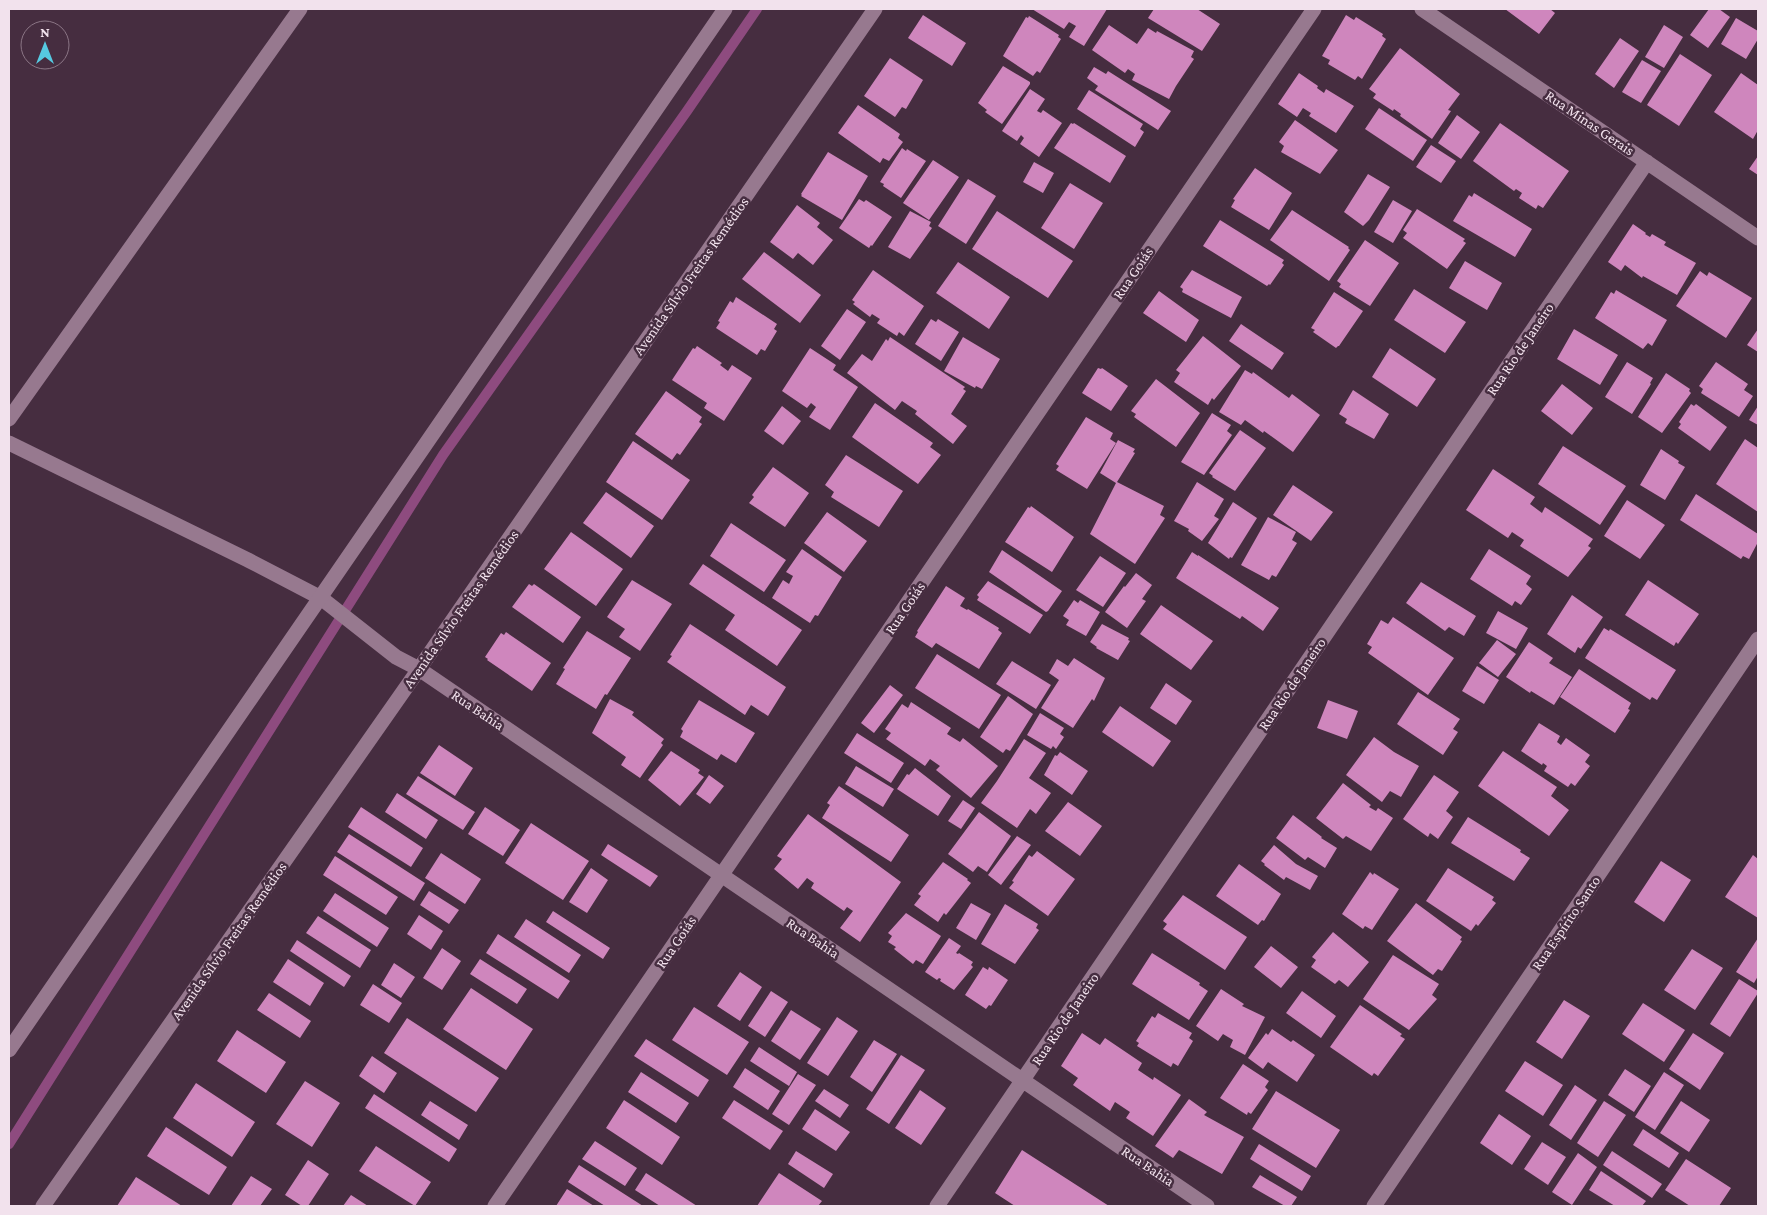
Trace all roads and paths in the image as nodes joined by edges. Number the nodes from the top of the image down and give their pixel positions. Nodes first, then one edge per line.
1 (300, 9) edge
2 (725, 9) edge
3 (875, 9) edge
4 (1314, 9) edge
5 (1422, 9) edge
6 (1647, 162) junction
7 (1758, 238) edge
8 (9, 419) edge
9 (9, 444) edge
10 (320, 598) junction
11 (1758, 639) edge
12 (419, 669) junction
13 (722, 876) junction
14 (9, 1050) edge
15 (1023, 1081) junction
16 (43, 1206) edge
17 (495, 1206) edge
18 (937, 1206) edge
19 (1207, 1206) edge
20 (1374, 1206) edge

1 - 8 street
2 - 10 street
3 - 12 street, Avenida Sílvio Freitas Remédios
4 - 13 street, Rua Goiás
5 - 6 street, Rua Minas Gerais
6 - 7 street, Rua Minas Gerais
6 - 15 street, Rua Rio de Janeiro
9 - 10 street, Rua Bahia
10 - 12 street, Rua Bahia
10 - 14 street
11 - 20 street, Rua Espírito Santo
12 - 13 street, Rua Bahia
12 - 16 street, Avenida Sílvio Freitas Remédios
13 - 15 street, Rua Bahia
13 - 17 street, Rua Goiás
15 - 18 street, Rua Rio de Janeiro
15 - 19 street, Rua Bahia

